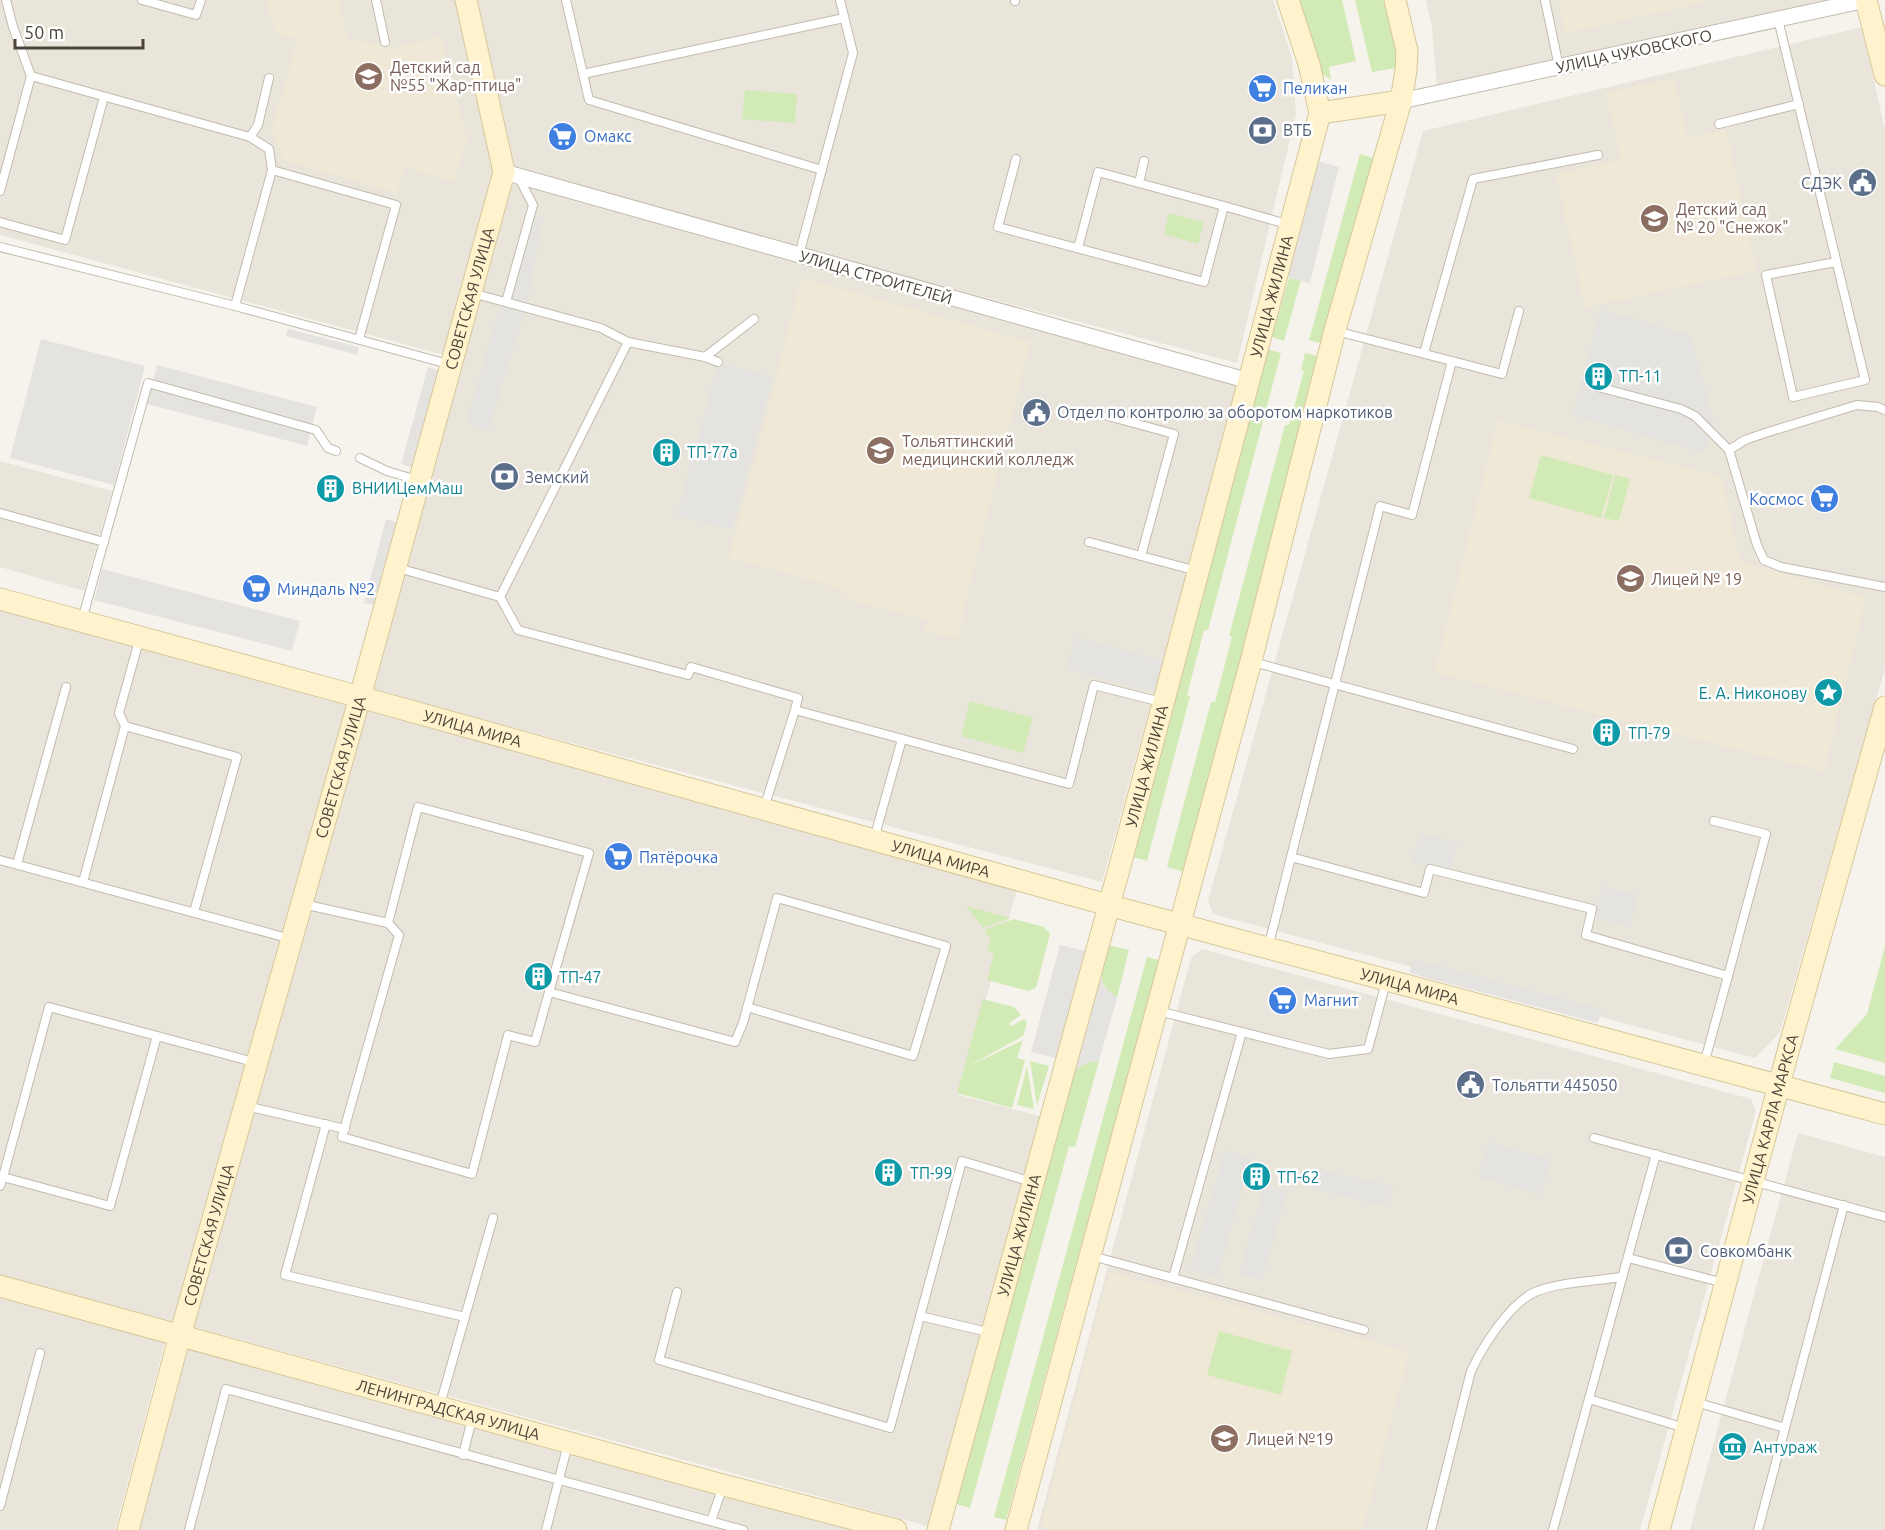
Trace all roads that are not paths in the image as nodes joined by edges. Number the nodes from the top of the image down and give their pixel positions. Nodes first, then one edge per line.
1 (6, 0) edge
2 (142, 0) edge
3 (201, 0) edge
4 (376, 0) edge
5 (466, 0) edge
6 (566, 0) edge
7 (840, 0) edge
8 (1288, 0) edge
9 (1395, 0) edge
10 (1545, 0) edge
11 (1866, 0) edge
12 (844, 18) junction
13 (1778, 20) junction
14 (385, 42) dead end
15 (1884, 65) edge
16 (1559, 67) junction
17 (583, 75) junction
18 (30, 76) junction
19 (269, 78) dead end
20 (104, 97) junction
21 (1401, 101) junction
22 (1799, 104) junction
23 (1320, 112) junction
24 (1719, 124) dead end
25 (250, 137) junction
26 (1598, 155) dead end
27 (1016, 159) dead end
28 (1144, 161) dead end
29 (272, 170) junction
30 (822, 170) junction
31 (511, 174) junction
32 (1139, 183) junction
33 (0, 191) edge
34 (1224, 206) junction
35 (0, 222) edge
36 (1291, 225) junction
37 (0, 247) edge
38 (1078, 248) junction
39 (800, 255) junction
40 (1836, 261) junction
41 (471, 293) junction
42 (506, 302) junction
43 (235, 306) junction
44 (1519, 311) dead end
45 (753, 319) dead end
46 (1335, 330) junction
47 (359, 339) junction
48 (628, 342) junction
49 (1424, 353) junction
50 (705, 357) junction
51 (1452, 361) junction
52 (718, 362) dead end
53 (450, 364) junction
54 (1249, 381) junction
55 (1598, 387) dead end
56 (1885, 410) edge
57 (1108, 416) dead end
58 (1729, 450) junction
59 (336, 451) dead end
60 (360, 458) dead end
61 (419, 480) junction
62 (0, 513) edge
63 (104, 542) junction
64 (1089, 542) dead end
65 (1141, 556) junction
66 (395, 567) junction
67 (1199, 572) junction
68 (1885, 587) edge
69 (500, 597) junction
70 (0, 599) edge
71 (82, 621) junction
72 (140, 637) junction
73 (1251, 661) junction
74 (1335, 684) junction
75 (66, 687) dead end
76 (360, 697) junction
77 (1162, 703) junction
78 (1885, 707) edge
79 (795, 710) junction
80 (125, 726) junction
81 (902, 739) junction
82 (1573, 749) dead end
83 (764, 809) junction
84 (1714, 821) dead end
85 (874, 840) junction
86 (1291, 857) junction
87 (0, 860) edge
88 (17, 864) junction
89 (83, 882) junction
90 (302, 903) junction
91 (1108, 905) junction
92 (194, 912) junction
93 (388, 922) junction
94 (1179, 924) junction
95 (292, 939) junction
96 (1268, 948) junction
97 (1728, 976) junction
98 (1387, 979) junction
99 (549, 992) junction
100 (747, 1007) junction
101 (1156, 1011) junction
102 (1242, 1032) junction
103 (157, 1036) junction
104 (257, 1063) junction
105 (1704, 1065) junction
106 (1780, 1085) junction
107 (245, 1106) junction
108 (1885, 1114) edge
109 (326, 1124) junction
110 (345, 1129) junction
111 (1594, 1138) dead end
112 (1656, 1154) junction
113 (3, 1177) junction
114 (1754, 1180) junction
115 (1034, 1182) junction
116 (0, 1186) edge
117 (1844, 1205) junction
118 (1885, 1216) edge
119 (493, 1218) dead end
120 (1091, 1256) junction
121 (1628, 1258) junction
122 (1623, 1277) junction
123 (1173, 1278) junction
124 (1726, 1284) junction
125 (0, 1286) edge
126 (678, 1292) dead end
127 (920, 1316) junction
128 (465, 1317) junction
129 (1364, 1330) dead end
130 (992, 1333) junction
131 (180, 1335) junction
132 (40, 1353) dead end
133 (1589, 1399) junction
134 (1694, 1401) junction
135 (439, 1407) junction
136 (472, 1416) junction
137 (1686, 1428) junction
138 (1785, 1428) junction
139 (569, 1442) junction
140 (463, 1455) junction
141 (559, 1481) junction
142 (723, 1485) junction
143 (0, 1506) edge
144 (711, 1521) junction
145 (128, 1530) edge
146 (189, 1530) edge
147 (546, 1530) edge
148 (743, 1530) edge
149 (896, 1530) edge
150 (938, 1530) edge
151 (1016, 1530) edge
152 (1431, 1530) edge
153 (1553, 1530) edge
154 (1659, 1530) edge
155 (1758, 1530) edge

1 - 18 lane
2 - 3 lane
4 - 14 lane
5 - 31 main road, СОВЕТСКАЯ УЛИЦА
6 - 17 lane
7 - 12 lane
8 - 23 main road, УЛИЦА ЖИЛИНА
9 - 21 main road
10 - 16 lane
11 - 13 street, УЛИЦА ЧУКОВСКОГО
11 - 15 main road
12 - 17 lane
12 - 30 lane
13 - 16 street, УЛИЦА ЧУКОВСКОГО
13 - 22 lane
16 - 21 street, УЛИЦА ЧУКОВСКОГО
17 - 30 lane
18 - 20 lane
18 - 33 lane
19 - 25 lane
20 - 25 lane
20 - 35 lane
21 - 23 main road
21 - 46 main road
22 - 24 lane
22 - 40 lane
23 - 36 main road, УЛИЦА ЖИЛИНА
25 - 29 lane
26 - 49 lane
27 - 38 lane
28 - 32 lane
29 - 43 lane
29 - 47 lane
30 - 39 lane
31 - 39 street, УЛИЦА СТРОИТЕЛЕЙ
31 - 41 main road, СОВЕТСКАЯ УЛИЦА
31 - 42 lane
32 - 34 lane
32 - 38 lane
34 - 36 lane
34 - 38 lane
36 - 54 main road, УЛИЦА ЖИЛИНА
37 - 43 lane
39 - 54 street, УЛИЦА СТРОИТЕЛЕЙ
40 - 40 lane
41 - 42 lane
41 - 53 main road, СОВЕТСКАЯ УЛИЦА
42 - 48 lane
43 - 47 lane
44 - 51 lane
45 - 50 lane
46 - 49 lane
46 - 73 main road
47 - 53 lane
48 - 50 lane
48 - 69 lane
49 - 51 lane
50 - 52 lane
51 - 74 lane
53 - 61 main road, СОВЕТСКАЯ УЛИЦА
54 - 67 main road, УЛИЦА ЖИЛИНА
55 - 58 lane
56 - 58 lane
57 - 65 lane
58 - 68 lane
59 - 63 lane
60 - 61 lane
61 - 66 main road, СОВЕТСКАЯ УЛИЦА
62 - 63 lane
63 - 71 lane
64 - 65 lane
65 - 67 lane
66 - 69 lane
66 - 76 main road, СОВЕТСКАЯ УЛИЦА
67 - 77 main road, УЛИЦА ЖИЛИНА
69 - 79 lane
70 - 71 main road, УЛИЦА МИРА
71 - 72 main road, УЛИЦА МИРА
72 - 76 main road, УЛИЦА МИРА
72 - 80 lane
73 - 74 lane
73 - 94 main road
74 - 82 lane
74 - 86 lane
75 - 88 lane
76 - 83 main road, УЛИЦА МИРА
76 - 90 main road, СОВЕТСКАЯ УЛИЦА
77 - 81 lane
77 - 91 main road, УЛИЦА ЖИЛИНА
78 - 106 main road, УЛИЦА КАРЛА МАРКСА
79 - 81 lane
79 - 83 lane
80 - 89 lane
80 - 92 lane
81 - 85 lane
83 - 85 main road, УЛИЦА МИРА
84 - 97 lane
85 - 91 main road, УЛИЦА МИРА
86 - 96 lane
86 - 97 lane
87 - 88 lane
88 - 89 lane
89 - 92 lane
90 - 93 lane
90 - 95 main road, СОВЕТСКАЯ УЛИЦА
91 - 94 main road, УЛИЦА МИРА
91 - 115 main road, УЛИЦА ЖИЛИНА
92 - 95 lane
93 - 99 lane
93 - 110 lane
94 - 96 main road, УЛИЦА МИРА
94 - 101 main road
95 - 104 main road, СОВЕТСКАЯ УЛИЦА
96 - 98 main road, УЛИЦА МИРА
97 - 105 lane
98 - 102 lane
98 - 105 main road, УЛИЦА МИРА
99 - 100 lane
99 - 110 lane
100 - 100 lane
101 - 102 lane
101 - 120 main road
102 - 123 lane
103 - 104 lane
103 - 113 lane
103 - 113 lane
104 - 107 main road, СОВЕТСКАЯ УЛИЦА
105 - 106 main road, УЛИЦА МИРА
106 - 108 main road, УЛИЦА МИРА
106 - 114 main road, УЛИЦА КАРЛА МАРКСА
107 - 109 lane
107 - 131 main road, СОВЕТСКАЯ УЛИЦА
109 - 110 lane
109 - 128 lane
111 - 112 lane
112 - 114 lane
112 - 121 lane
113 - 116 lane
114 - 117 lane
114 - 124 main road, УЛИЦА КАРЛА МАРКСА
115 - 127 lane
115 - 130 main road, УЛИЦА ЖИЛИНА
117 - 118 lane
117 - 138 lane
119 - 128 lane
120 - 123 lane
120 - 151 main road
121 - 122 lane
121 - 124 lane
122 - 133 lane
122 - 152 lane
123 - 129 lane
124 - 134 main road, УЛИЦА КАРЛА МАРКСА
125 - 131 main road, ЛЕНИНГРАДСКАЯ УЛИЦА
126 - 127 lane
127 - 130 lane
128 - 135 lane
130 - 150 main road, УЛИЦА ЖИЛИНА
131 - 135 main road, ЛЕНИНГРАДСКАЯ УЛИЦА
131 - 145 main road, СОВЕТСКАЯ УЛИЦА
132 - 143 lane
133 - 137 lane
133 - 153 lane
134 - 137 main road, УЛИЦА КАРЛА МАРКСА
134 - 138 lane
135 - 136 main road, ЛЕНИНГРАДСКАЯ УЛИЦА
136 - 139 main road, ЛЕНИНГРАДСКАЯ УЛИЦА
136 - 140 lane
137 - 154 main road, УЛИЦА КАРЛА МАРКСА
138 - 155 lane
139 - 141 lane
139 - 142 main road, ЛЕНИНГРАДСКАЯ УЛИЦА
140 - 141 lane
140 - 146 lane
141 - 144 lane
141 - 147 lane
142 - 144 lane
142 - 149 main road, ЛЕНИНГРАДСКАЯ УЛИЦА
144 - 148 lane

